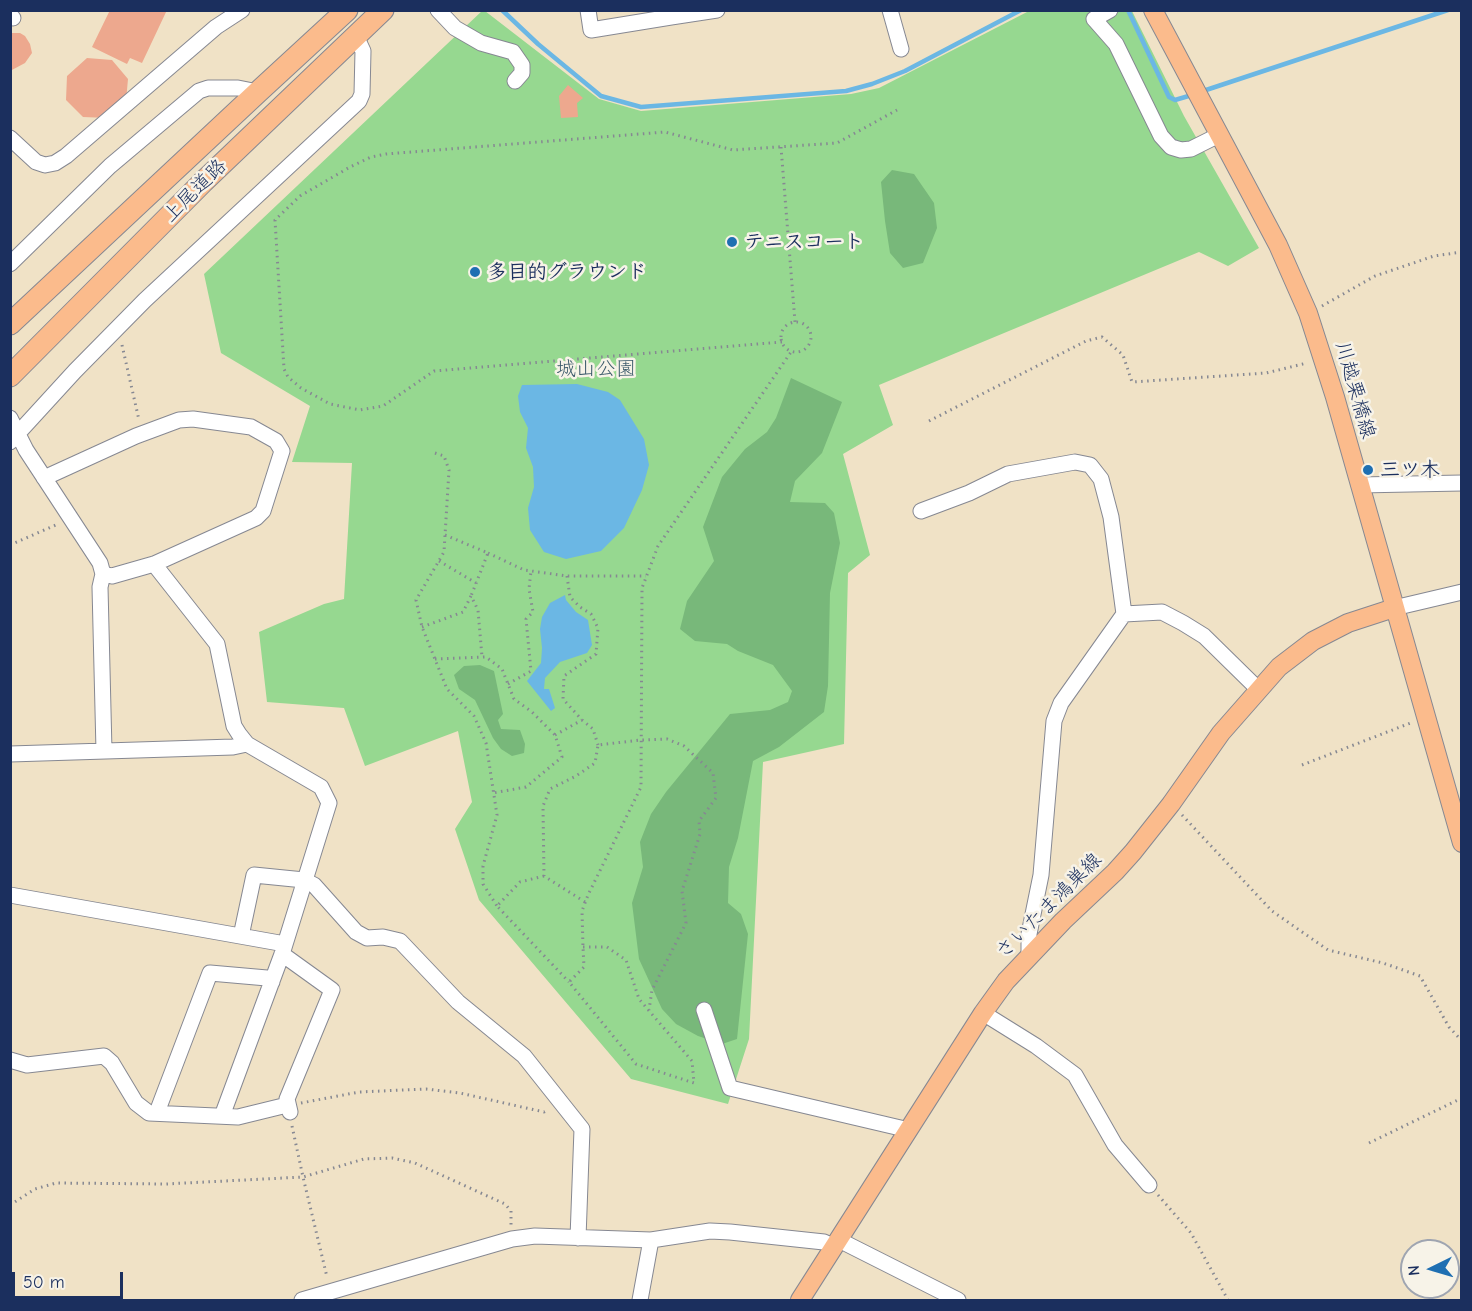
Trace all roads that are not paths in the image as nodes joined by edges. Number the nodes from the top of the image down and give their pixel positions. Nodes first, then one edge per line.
1 (220, 10) edge
2 (242, 10) edge
3 (347, 10) edge
4 (383, 10) edge
5 (438, 10) edge
6 (588, 10) edge
7 (717, 10) edge
8 (890, 10) edge
9 (1110, 10) edge
10 (1153, 10) edge
11 (670, 14) edge
12 (216, 27) junction
13 (356, 36) junction
14 (901, 50) dead end
15 (515, 81) dead end
16 (258, 92) junction
17 (1219, 135) junction
18 (10, 138) edge
19 (10, 264) edge
20 (10, 324) edge
21 (10, 376) edge
22 (10, 418) edge
23 (14, 437) edge
24 (44, 478) junction
25 (1461, 483) edge
26 (1359, 485) junction
27 (921, 512) dead end
28 (154, 564) junction
29 (103, 574) junction
30 (1461, 592) edge
31 (1394, 608) junction
32 (1124, 614) junction
33 (1258, 690) junction
34 (247, 744) junction
35 (104, 751) junction
36 (10, 754) edge
37 (1461, 843) edge
38 (304, 880) junction
39 (10, 895) edge
40 (241, 936) junction
41 (283, 949) junction
42 (1029, 955) junction
43 (272, 982) junction
44 (704, 1010) dead end
45 (983, 1013) junction
46 (10, 1059) edge
47 (158, 1113) junction
48 (222, 1116) junction
49 (909, 1130) junction
50 (1149, 1185) road end
51 (578, 1238) junction
52 (651, 1240) junction
53 (837, 1243) junction
54 (302, 1300) edge
55 (640, 1300) edge
56 (800, 1300) edge
57 (958, 1300) edge

1 - 12 street
2 - 12 street
3 - 16 highway, 上尾道路
4 - 13 highway, 上尾道路
5 - 15 street
6 - 11 street
7 - 11 street
8 - 14 street
9 - 17 street
10 - 17 main road, 川越栗橋線
12 - 18 street
13 - 21 highway, 上尾道路
13 - 23 street
16 - 19 street
16 - 20 highway, 上尾道路
17 - 26 main road, 川越栗橋線
22 - 23 street
23 - 24 street
24 - 28 street
24 - 29 street
25 - 26 street
26 - 31 main road, 川越栗橋線
27 - 32 street
28 - 29 street
28 - 34 street
29 - 35 street
30 - 31 street
31 - 33 main road, さいたま鴻巣線
31 - 37 main road, 川越栗橋線
32 - 33 street
32 - 42 street
33 - 42 main road, さいたま鴻巣線
34 - 35 street
34 - 38 street
35 - 36 street
38 - 40 street
38 - 41 street
38 - 51 street
39 - 40 street
40 - 41 street
41 - 43 street
41 - 48 street
42 - 45 main road, さいたま鴻巣線
43 - 47 street
43 - 48 street
44 - 49 street
45 - 49 main road, さいたま鴻巣線
45 - 50 street
46 - 47 street
47 - 48 street
49 - 53 main road, さいたま鴻巣線
51 - 52 street
51 - 54 street
52 - 53 street
52 - 55 street
53 - 56 main road, さいたま鴻巣線
53 - 57 street

